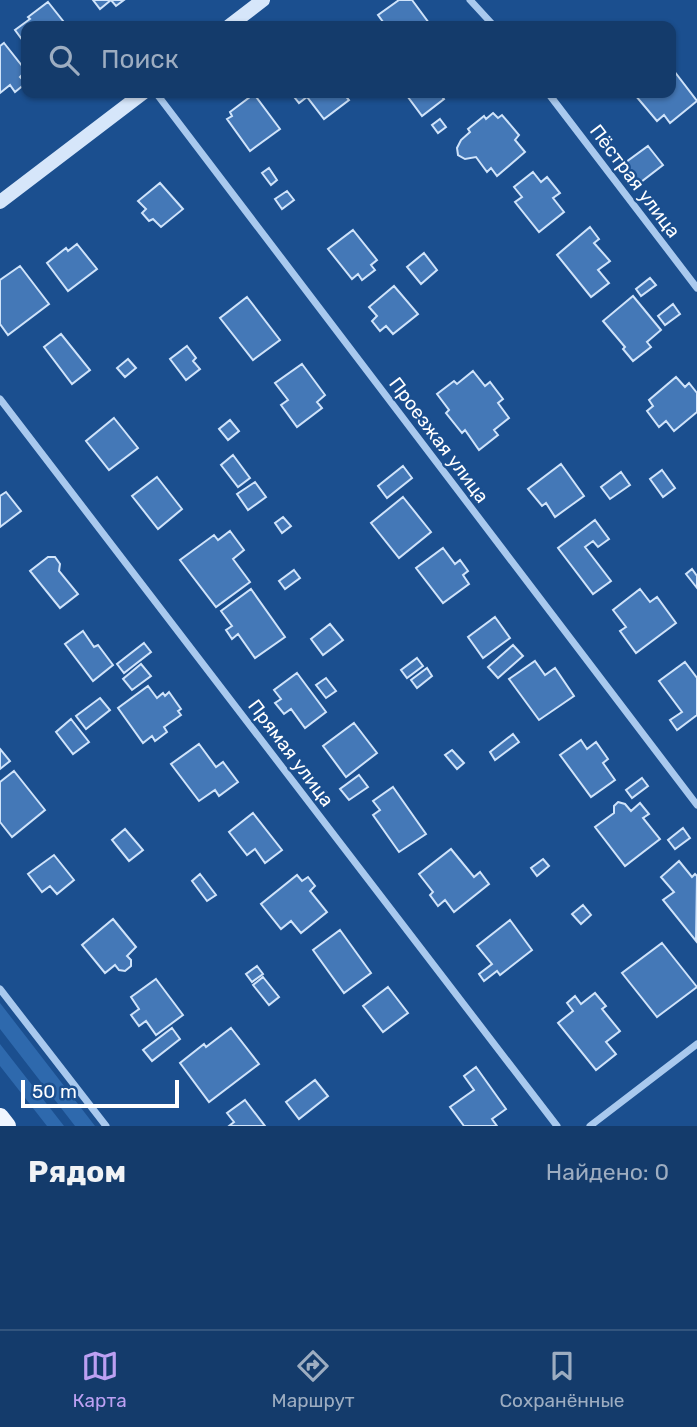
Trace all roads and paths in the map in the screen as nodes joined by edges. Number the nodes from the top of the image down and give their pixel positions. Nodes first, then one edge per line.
1 (263, 0) edge
2 (470, 0) edge
3 (236, 21) edge
4 (489, 21) edge
5 (135, 98) edge
6 (160, 98) edge
7 (552, 98) edge
8 (0, 202) edge
9 (697, 288) edge
10 (0, 399) edge
11 (697, 805) edge
12 (0, 989) edge
13 (697, 1044) edge
14 (0, 1117) edge
15 (7, 1126) edge
16 (106, 1126) edge
17 (557, 1126) edge
18 (590, 1126) edge

1 - 3 street
2 - 4 street
5 - 8 street
6 - 11 street, Проезжая улица
7 - 9 street, Пёстрая улица
10 - 17 street, Прямая улица
12 - 16 street
13 - 18 street
14 - 15 main road

